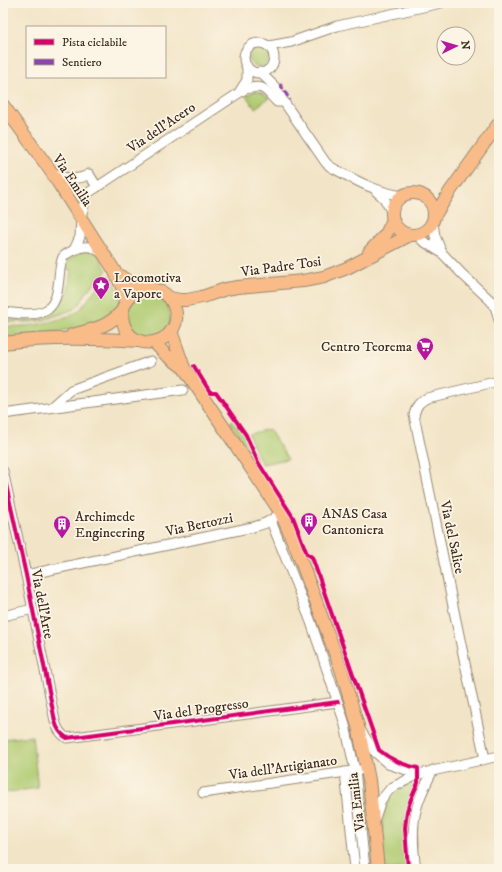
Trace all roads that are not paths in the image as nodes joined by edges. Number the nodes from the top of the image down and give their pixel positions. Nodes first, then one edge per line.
1 (441, 3) edge
2 (291, 42) junction
3 (269, 46) junction
4 (272, 63) junction
5 (247, 66) junction
6 (259, 72) junction
7 (275, 87) junction
8 (243, 90) junction
9 (284, 102) junction
10 (3, 105) edge
11 (499, 123) edge
12 (50, 170) junction
13 (97, 186) junction
14 (374, 189) junction
15 (451, 190) junction
16 (403, 196) junction
17 (426, 197) junction
18 (393, 216) junction
19 (81, 218) junction
20 (434, 219) junction
21 (413, 236) junction
22 (74, 250) junction
23 (442, 253) junction
24 (104, 255) junction
25 (363, 259) junction
26 (116, 273) junction
27 (146, 288) junction
28 (202, 297) junction
29 (170, 298) junction
30 (124, 307) junction
31 (3, 312) edge
32 (176, 318) junction
33 (499, 320) edge
34 (171, 331) junction
35 (53, 339) junction
36 (7, 341) edge
37 (140, 341) junction
38 (154, 342) junction
39 (151, 360) dead end
40 (184, 368) junction
41 (499, 381) edge
42 (183, 390) dead end
43 (52, 407) junction
44 (3, 414) edge
45 (3, 471) edge
46 (281, 513) junction
47 (271, 521) junction
48 (26, 575) junction
49 (33, 609) junction
50 (3, 616) edge
51 (317, 620) junction
52 (338, 702) junction
53 (358, 726) junction
54 (67, 738) joint
55 (499, 756) edge
56 (485, 759) junction
57 (361, 770) junction
58 (432, 770) junction
59 (345, 772) junction
60 (419, 774) junction
61 (203, 793) dead end
62 (374, 823) junction
63 (361, 833) junction
64 (351, 834) junction
65 (355, 869) edge
66 (365, 869) edge
67 (378, 869) edge
68 (416, 869) edge

1 - 2 street
2 - 3 street
2 - 4 street
3 - 4 street
3 - 5 street
4 - 6 street
4 - 7 street
5 - 6 street
5 - 8 street
6 - 7 street
6 - 8 street, Via dell'Acero
7 - 9 street
8 - 9 street
8 - 13 street, Via dell'Acero
9 - 14 street
10 - 12 main road, Via Emilia
11 - 15 main road, Via Padre Tosi
12 - 13 street
12 - 19 main road, Via Emilia
13 - 19 street, Via dell'Acero
14 - 16 street
14 - 18 street
15 - 17 main road
15 - 20 main road, Via Padre Tosi
16 - 17 main road
16 - 18 main road, Via Padre Tosi
17 - 20 main road
18 - 21 main road
18 - 25 main road, Via Padre Tosi
19 - 22 street, Via dell'Acero
19 - 24 main road, Via Emilia
20 - 21 main road, Via Padre Tosi
20 - 23 street
21 - 23 street
21 - 25 main road, Via Padre Tosi
22 - 24 street
22 - 31 street
23 - 33 street
24 - 26 main road, Via Emilia
25 - 28 main road, Via Padre Tosi
26 - 27 main road, Via Emilia
26 - 30 main road, Via Emilia
27 - 29 main road, Via Emilia
27 - 30 main road
28 - 29 main road, Via Padre Tosi
28 - 32 main road, Via Padre Tosi
29 - 32 main road
30 - 35 main road
30 - 37 main road, Via Emilia
32 - 34 main road
34 - 38 main road
34 - 40 main road, Via Emilia
35 - 36 main road
35 - 37 main road
37 - 38 main road
38 - 40 main road, Via Emilia
39 - 43 street
40 - 46 main road, Via Emilia
41 - 56 street, Via del Salice
42 - 43 street
43 - 44 street
45 - 48 street, Via dell'Arte
46 - 47 street, Via Bertozzi
46 - 51 main road, Via Emilia
47 - 48 street, Via Bertozzi
47 - 51 street
48 - 49 street, Via dell'Arte
49 - 50 street
49 - 54 street, Via dell'Arte
51 - 52 street
51 - 53 main road, Via Emilia
52 - 54 street, Via del Progresso
52 - 57 street
53 - 57 main road, Via Emilia
53 - 60 street
55 - 56 street
56 - 58 street
57 - 59 street, Via dell'Artigianato
57 - 62 main road, Via Emilia
57 - 63 street
58 - 60 street
58 - 68 street
59 - 61 street, Via dell'Artigianato
59 - 64 street
60 - 62 street
62 - 67 main road, Via Emilia
63 - 64 street
63 - 66 street
64 - 65 street

